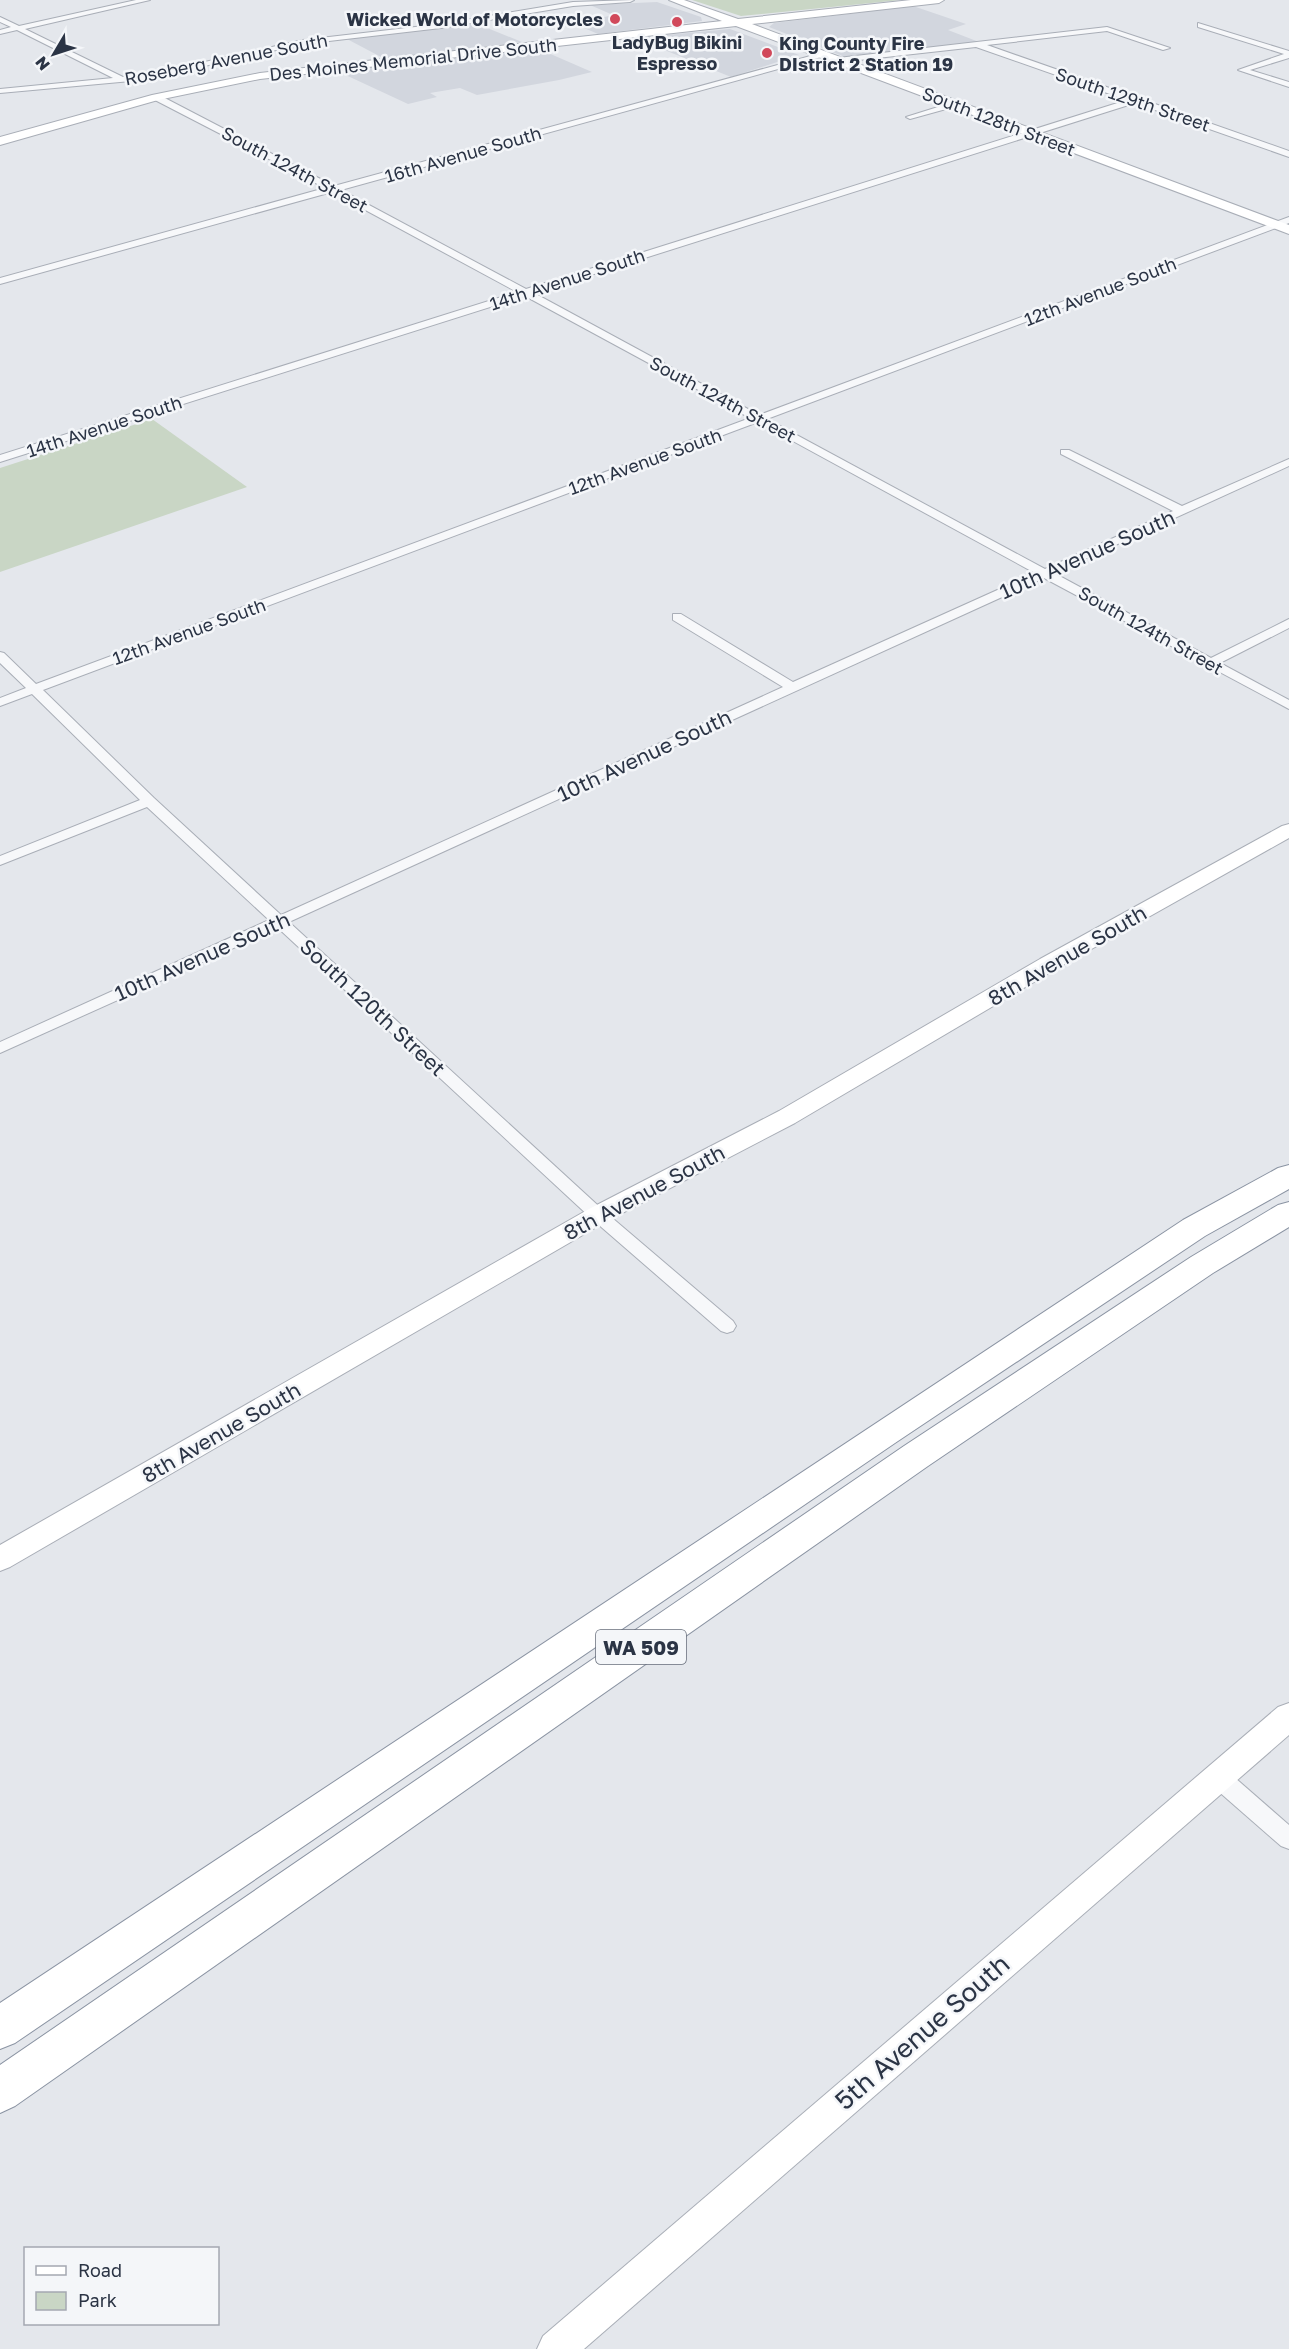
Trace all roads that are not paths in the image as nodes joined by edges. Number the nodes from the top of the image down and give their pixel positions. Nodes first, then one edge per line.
1 (146, 0) edge
2 (630, 0) edge
3 (674, 0) edge
4 (939, 0) edge
5 (0, 19) edge
6 (737, 22) junction
7 (1201, 25) dead end
8 (17, 28) junction
9 (0, 32) edge
10 (976, 44) junction
11 (1166, 48) dead end
12 (822, 54) junction
13 (1289, 54) edge
14 (841, 60) junction
15 (123, 80) junction
16 (1289, 85) edge
17 (0, 92) edge
18 (156, 97) junction
19 (1135, 100) junction
20 (954, 104) junction
21 (910, 117) dead end
22 (1032, 133) junction
23 (0, 141) edge
24 (1289, 154) edge
25 (335, 190) junction
26 (1289, 220) edge
27 (1276, 225) junction
28 (1289, 230) edge
29 (0, 281) edge
30 (526, 292) junction
31 (759, 419) junction
32 (1065, 452) dead end
33 (0, 459) edge
34 (1289, 462) edge
35 (1182, 511) junction
36 (1045, 572) junction
37 (677, 617) dead end
38 (1289, 623) edge
39 (0, 656) edge
40 (1210, 663) junction
41 (792, 687) junction
42 (35, 689) junction
43 (0, 702) edge
44 (1289, 705) edge
45 (149, 801) junction
46 (1289, 830) edge
47 (0, 861) edge
48 (281, 921) junction
49 (0, 1048) edge
50 (1289, 1176) edge
51 (1289, 1213) edge
52 (598, 1215) junction
53 (727, 1326) dead end
54 (0, 1559) edge
55 (1289, 1716) edge
56 (1218, 1777) junction
57 (1289, 1839) edge
58 (0, 2028) edge
59 (0, 2091) edge
60 (556, 2349) edge

1 - 8 street
2 - 15 street, Roseberg Avenue South
3 - 6 main road, South 128th Street
4 - 6 main road, Des Moines Memorial Drive South
5 - 8 street
6 - 12 main road, South 128th Street
6 - 18 main road, Des Moines Memorial Drive South
7 - 13 street
8 - 9 street
8 - 15 street
10 - 11 street
10 - 14 street
10 - 19 street, South 129th Street
12 - 14 main road, South 128th Street
12 - 25 street, 16th Avenue South
13 - 16 street
14 - 20 main road, South 128th Street
15 - 17 street, Roseberg Avenue South
18 - 23 main road, Des Moines Memorial Drive South
18 - 25 street, South 124th Street
19 - 22 street, 14th Avenue South
19 - 24 street, South 129th Street
20 - 21 street
20 - 22 main road, South 128th Street
22 - 27 main road, South 128th Street
22 - 30 street, 14th Avenue South
25 - 29 street, 16th Avenue South
25 - 30 street, South 124th Street
26 - 27 street, 12th Avenue South
27 - 28 main road, South 128th Street
27 - 31 street, 12th Avenue South
30 - 31 street, South 124th Street
30 - 33 street, 14th Avenue South
31 - 36 street, South 124th Street
31 - 42 street, 12th Avenue South
32 - 35 street
34 - 35 street, 10th Avenue South
35 - 36 street, 10th Avenue South
36 - 40 street, South 124th Street
36 - 41 street, 10th Avenue South
37 - 41 street
38 - 40 street
39 - 42 street, South 120th Street
40 - 44 street, South 124th Street
41 - 48 street, 10th Avenue South
42 - 43 street, 12th Avenue South
42 - 45 street, South 120th Street
45 - 47 street
45 - 48 street, South 120th Street
46 - 52 main road, 8th Avenue South
48 - 49 street, 10th Avenue South
48 - 52 street, South 120th Street
50 - 58 highway, WA 509
51 - 59 highway, WA 509
52 - 53 street, South 120th Street
52 - 54 main road, 8th Avenue South
55 - 56 main road, 5th Avenue South
56 - 57 street
56 - 60 main road, 5th Avenue South

